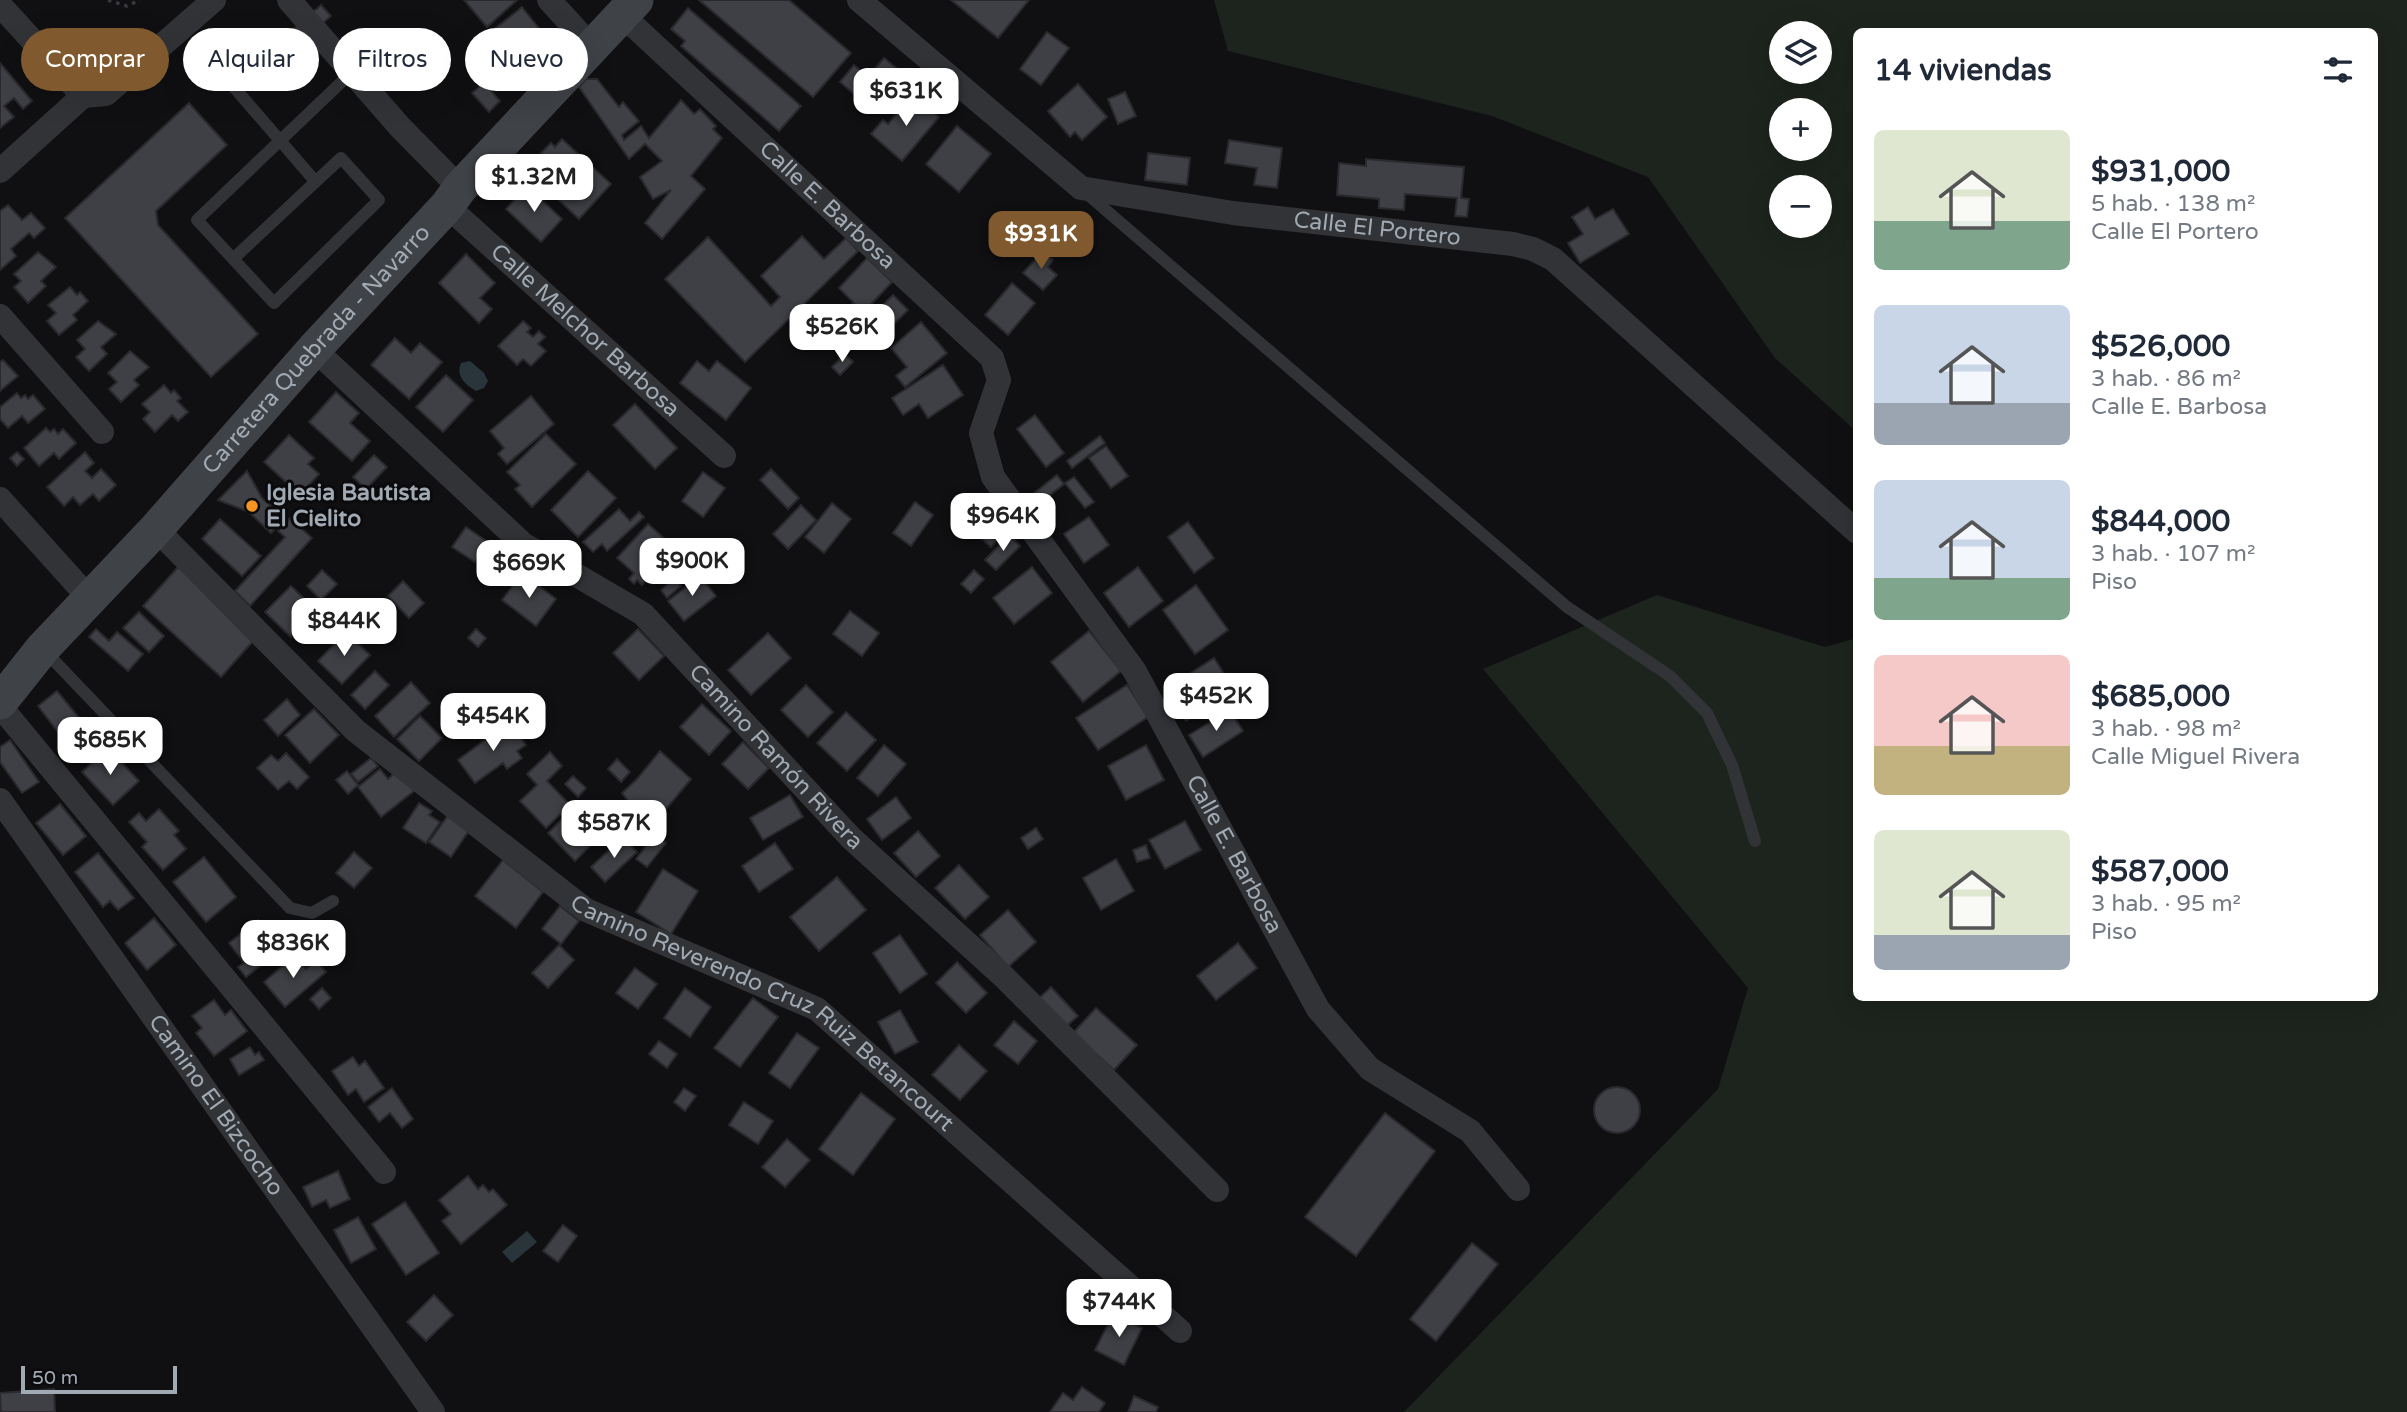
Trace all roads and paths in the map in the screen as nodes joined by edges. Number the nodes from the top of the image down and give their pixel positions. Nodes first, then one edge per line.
1 (108, 0) edge
2 (140, 0) edge
3 (214, 0) edge
4 (289, 0) edge
5 (549, 0) edge
6 (859, 0) edge
7 (0, 5) edge
8 (629, 7) edge
9 (592, 47) junction
10 (333, 50) edge
11 (333, 89) edge
12 (237, 91) edge
13 (369, 91) edge
14 (83, 96) junction
15 (279, 139) junction
16 (0, 171) edge
17 (315, 181) junction
18 (1081, 188) junction
19 (453, 197) junction
20 (233, 259) junction
21 (0, 316) edge
22 (314, 349) junction
23 (102, 432) dead end
24 (724, 456) dead end
25 (0, 499) edge
26 (1853, 528) edge
27 (156, 529) junction
28 (90, 599) junction
29 (43, 648) junction
30 (0, 704) edge
31 (0, 800) edge
32 (1755, 841) dead end
33 (333, 901) dead end
34 (384, 1172) dead end
35 (1518, 1189) dead end
36 (1217, 1191) dead end
37 (1180, 1331) dead end
38 (433, 1412) edge

1 - 2 path
3 - 14 street
4 - 10 street, Calle Melchor Barbosa
5 - 9 street
6 - 18 street
7 - 14 street
8 - 9 street, Carretera Quebrada - Navarro
8 - 35 street, Calle E. Barbosa
9 - 19 street, Carretera Quebrada - Navarro
11 - 15 lane
12 - 15 lane
13 - 19 street, Calle Melchor Barbosa
14 - 16 street
15 - 17 lane
15 - 20 lane
17 - 20 lane
17 - 20 lane
18 - 26 street, Calle El Portero
18 - 32 lane
19 - 22 street, Carretera Quebrada - Navarro
19 - 24 street, Calle Melchor Barbosa
21 - 23 street
22 - 27 street, Carretera Quebrada - Navarro
22 - 36 street, Camino Ramón Rivera
25 - 28 street
27 - 28 street, Carretera Quebrada - Navarro
27 - 37 street, Camino Reverendo Cruz Ruiz Betancourt
28 - 29 street, Carretera Quebrada - Navarro
29 - 30 street, Carretera Quebrada - Navarro
29 - 33 lane
30 - 34 street
31 - 38 street, Camino El Bizcocho

